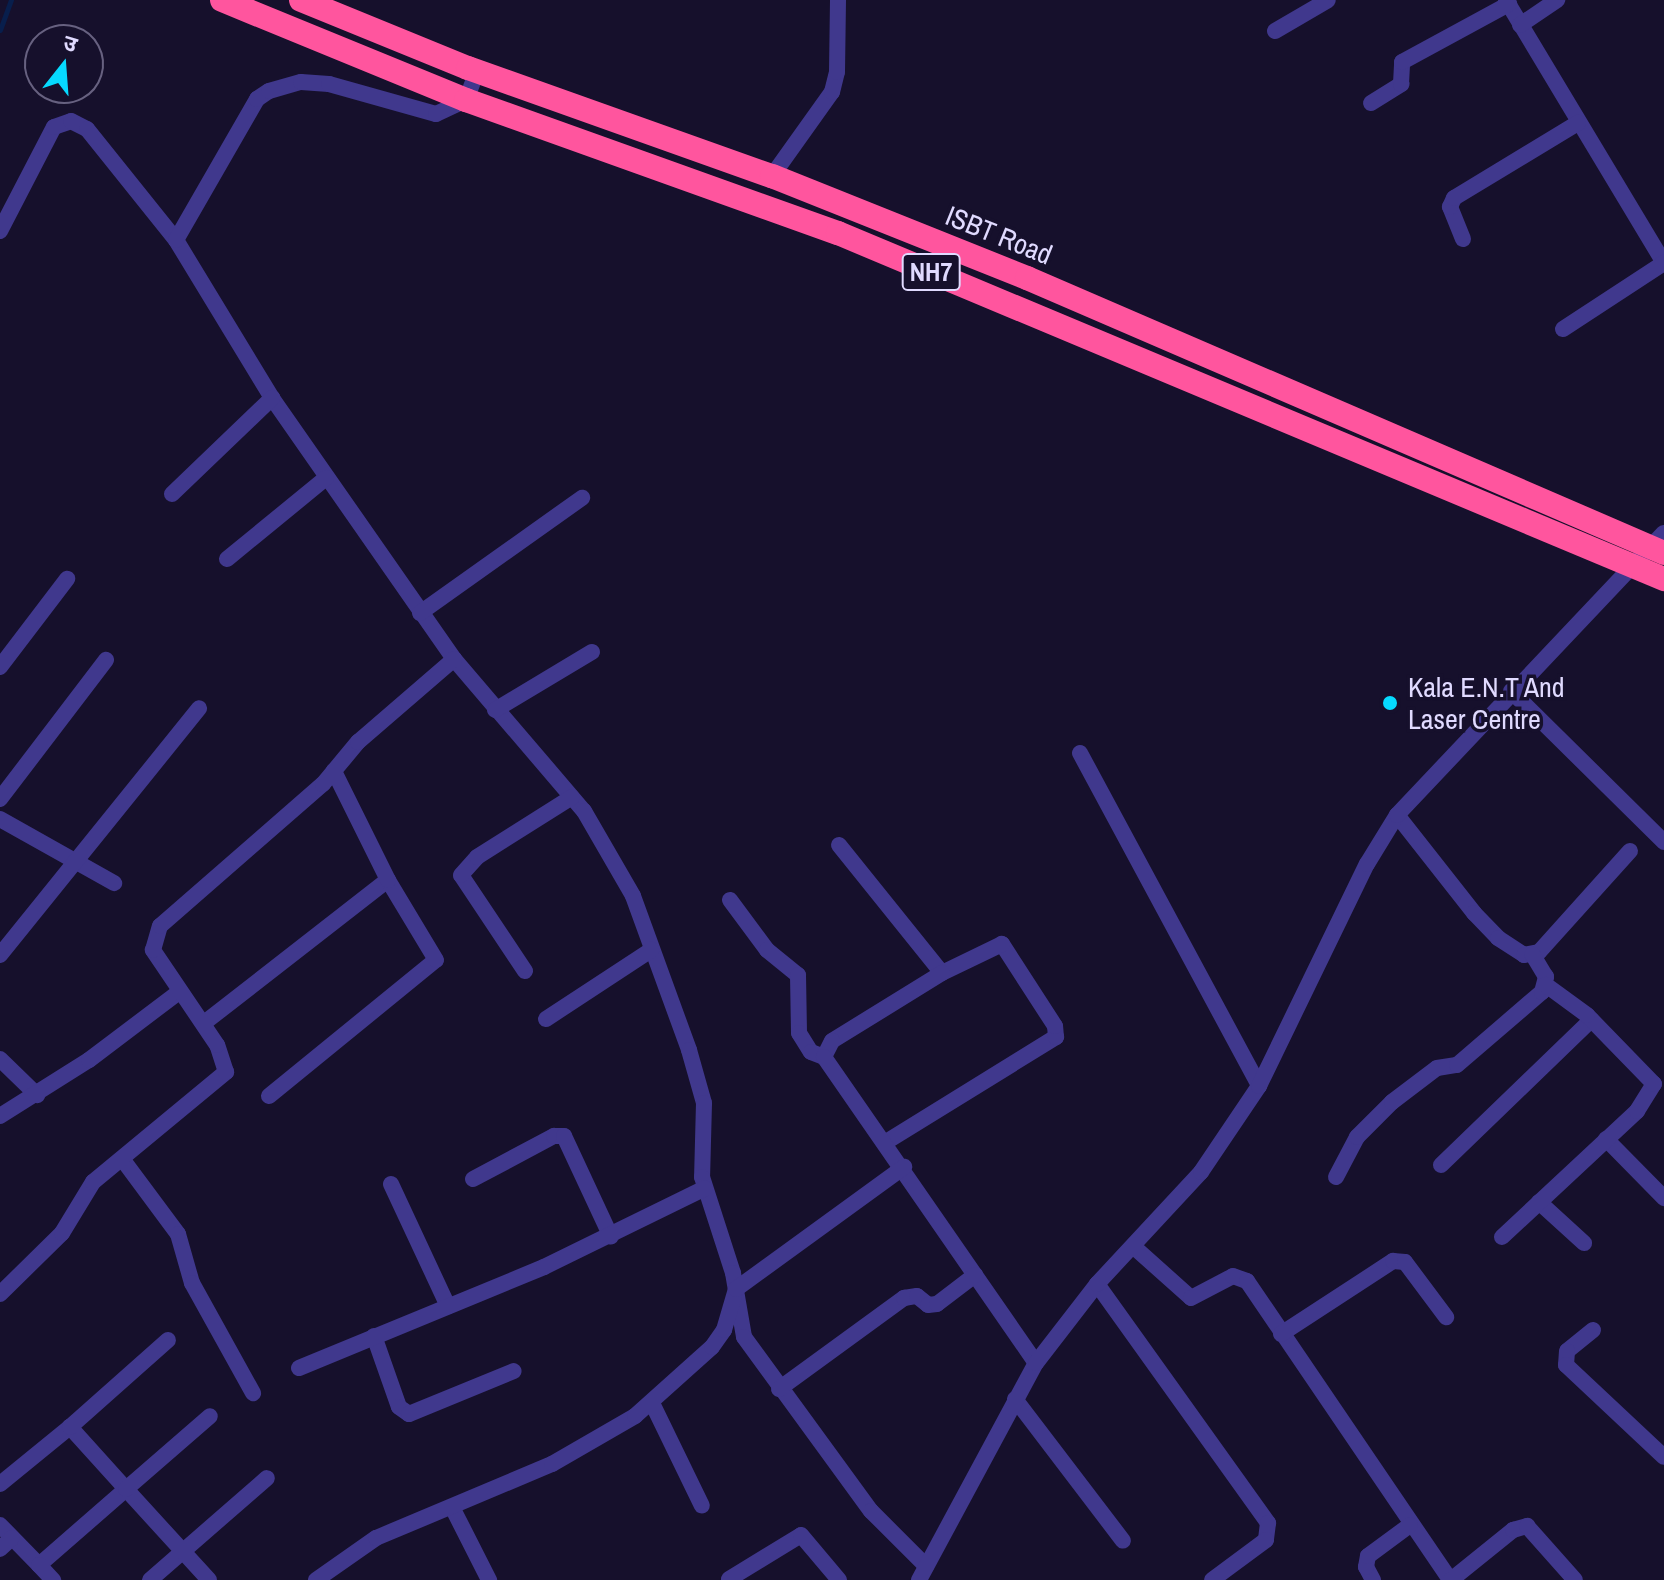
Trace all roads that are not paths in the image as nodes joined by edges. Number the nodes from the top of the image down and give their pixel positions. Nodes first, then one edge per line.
1 (222, 0) edge
2 (301, 0) edge
3 (838, 0) edge
4 (1328, 0) edge
5 (1557, 0) edge
6 (1507, 2) edge
7 (1520, 25) junction
8 (1275, 31) dead end
9 (477, 71) junction
10 (466, 100) junction
11 (1371, 103) dead end
12 (1578, 123) junction
13 (772, 176) junction
14 (0, 231) edge
15 (1463, 239) dead end
16 (176, 240) junction
17 (1664, 263) edge
18 (1563, 329) dead end
19 (272, 398) junction
20 (326, 478) junction
21 (172, 494) dead end
22 (582, 498) dead end
23 (1659, 545) edge
24 (227, 559) dead end
25 (1631, 567) junction
26 (67, 579) dead end
27 (1664, 579) edge
28 (420, 613) junction
29 (592, 652) dead end
30 (454, 659) junction
31 (106, 660) dead end
32 (0, 667) edge
33 (1511, 691) junction
34 (199, 708) dead end
35 (495, 710) junction
36 (1080, 753) dead end
37 (334, 771) junction
38 (572, 797) junction
39 (0, 799) edge
40 (1397, 815) junction
41 (0, 819) edge
42 (1664, 842) edge
43 (839, 845) dead end
44 (1630, 851) dead end
45 (73, 860) junction
46 (388, 880) junction
47 (114, 883) dead end
48 (730, 900) dead end
49 (651, 950) junction
50 (0, 955) edge
51 (1533, 955) junction
52 (525, 971) dead end
53 (942, 973) junction
54 (1546, 985) junction
55 (179, 992) junction
56 (546, 1019) dead end
57 (1591, 1020) junction
58 (204, 1023) junction
59 (824, 1057) junction
60 (0, 1059) edge
61 (1259, 1086) junction
62 (37, 1095) junction
63 (269, 1096) dead end
64 (0, 1116) edge
65 (1606, 1139) junction
66 (886, 1142) junction
67 (123, 1160) junction
68 (1441, 1165) dead end
69 (904, 1167) junction
70 (1336, 1177) dead end
71 (473, 1179) dead end
72 (391, 1184) dead end
73 (705, 1188) junction
74 (1664, 1198) edge
75 (1539, 1202) junction
76 (611, 1237) junction
77 (1502, 1237) dead end
78 (1584, 1243) dead end
79 (1134, 1247) junction
80 (975, 1275) junction
81 (1097, 1284) junction
82 (736, 1289) junction
83 (0, 1294) edge
84 (448, 1306) junction
85 (1446, 1317) dead end
86 (1593, 1330) dead end
87 (1281, 1334) junction
88 (374, 1336) junction
89 (168, 1340) dead end
90 (1036, 1363) junction
91 (299, 1368) dead end
92 (514, 1371) dead end
93 (779, 1389) junction
94 (253, 1393) dead end
95 (1015, 1399) junction
96 (652, 1403) junction
97 (210, 1416) dead end
98 (70, 1427) junction
99 (1664, 1457) edge
100 (267, 1478) dead end
101 (0, 1484) edge
102 (126, 1489) junction
103 (702, 1506) dead end
104 (453, 1509) junction
105 (1410, 1525) junction
106 (4, 1537) edge
107 (1123, 1541) dead end
108 (181, 1552) junction
109 (39, 1565) junction
110 (923, 1573) edge
111 (729, 1579) edge
112 (53, 1580) edge
113 (150, 1580) edge
114 (209, 1580) edge
115 (316, 1580) edge
116 (489, 1580) edge
117 (839, 1580) edge
118 (1212, 1580) edge
119 (1373, 1580) edge
120 (1451, 1580) edge
121 (1575, 1580) edge

1 - 10 highway, NH7
2 - 9 highway, ISBT Road / NH7
3 - 13 street
4 - 8 street
5 - 7 street
6 - 7 street
6 - 11 street
7 - 12 street
9 - 10 street
9 - 13 highway, ISBT Road / NH7
10 - 16 street
10 - 25 highway, NH7
12 - 15 street
12 - 17 street
13 - 23 highway, ISBT Road / NH7
14 - 16 street
16 - 19 street
17 - 18 street
19 - 20 street
19 - 21 street
20 - 24 street
20 - 28 street
22 - 28 street
23 - 25 street
25 - 27 highway, NH7
25 - 33 street
26 - 32 street
28 - 30 street
29 - 35 street
30 - 35 street
30 - 37 street
31 - 39 street
33 - 40 street
33 - 42 street
34 - 45 street
35 - 38 street
36 - 61 street
37 - 46 street
37 - 55 street
38 - 49 street
38 - 52 street
40 - 51 street
40 - 61 street
41 - 45 street
43 - 53 street
44 - 51 street
45 - 47 street
45 - 50 street
46 - 58 street
46 - 63 street
48 - 59 street
49 - 56 street
49 - 73 street
51 - 54 street
53 - 59 street
53 - 66 street
54 - 57 street
54 - 70 street
55 - 58 street
55 - 62 street
57 - 65 street
57 - 68 street
58 - 67 street
59 - 66 street
60 - 62 street
61 - 79 street
62 - 64 street
65 - 74 street
65 - 75 street
66 - 69 street
67 - 83 street
67 - 94 street
69 - 80 street
69 - 82 street
71 - 76 street
72 - 84 street
73 - 76 street
73 - 82 street
75 - 77 street
75 - 78 street
76 - 84 street
79 - 81 street
79 - 87 street
80 - 90 street
80 - 93 street
81 - 90 street
81 - 118 street
82 - 93 street
82 - 96 street
84 - 88 street
85 - 87 street
86 - 99 street
87 - 105 street
88 - 91 street
88 - 92 street
89 - 98 street
90 - 95 street
93 - 110 street
95 - 107 street
95 - 110 street
96 - 103 street
96 - 104 street
97 - 102 street
98 - 101 street
98 - 102 street
100 - 108 street
102 - 108 street
102 - 109 street
104 - 115 street
104 - 116 street
105 - 119 street
105 - 120 street
106 - 109 street
108 - 113 street
108 - 114 street
109 - 112 street
111 - 117 street
120 - 121 street

